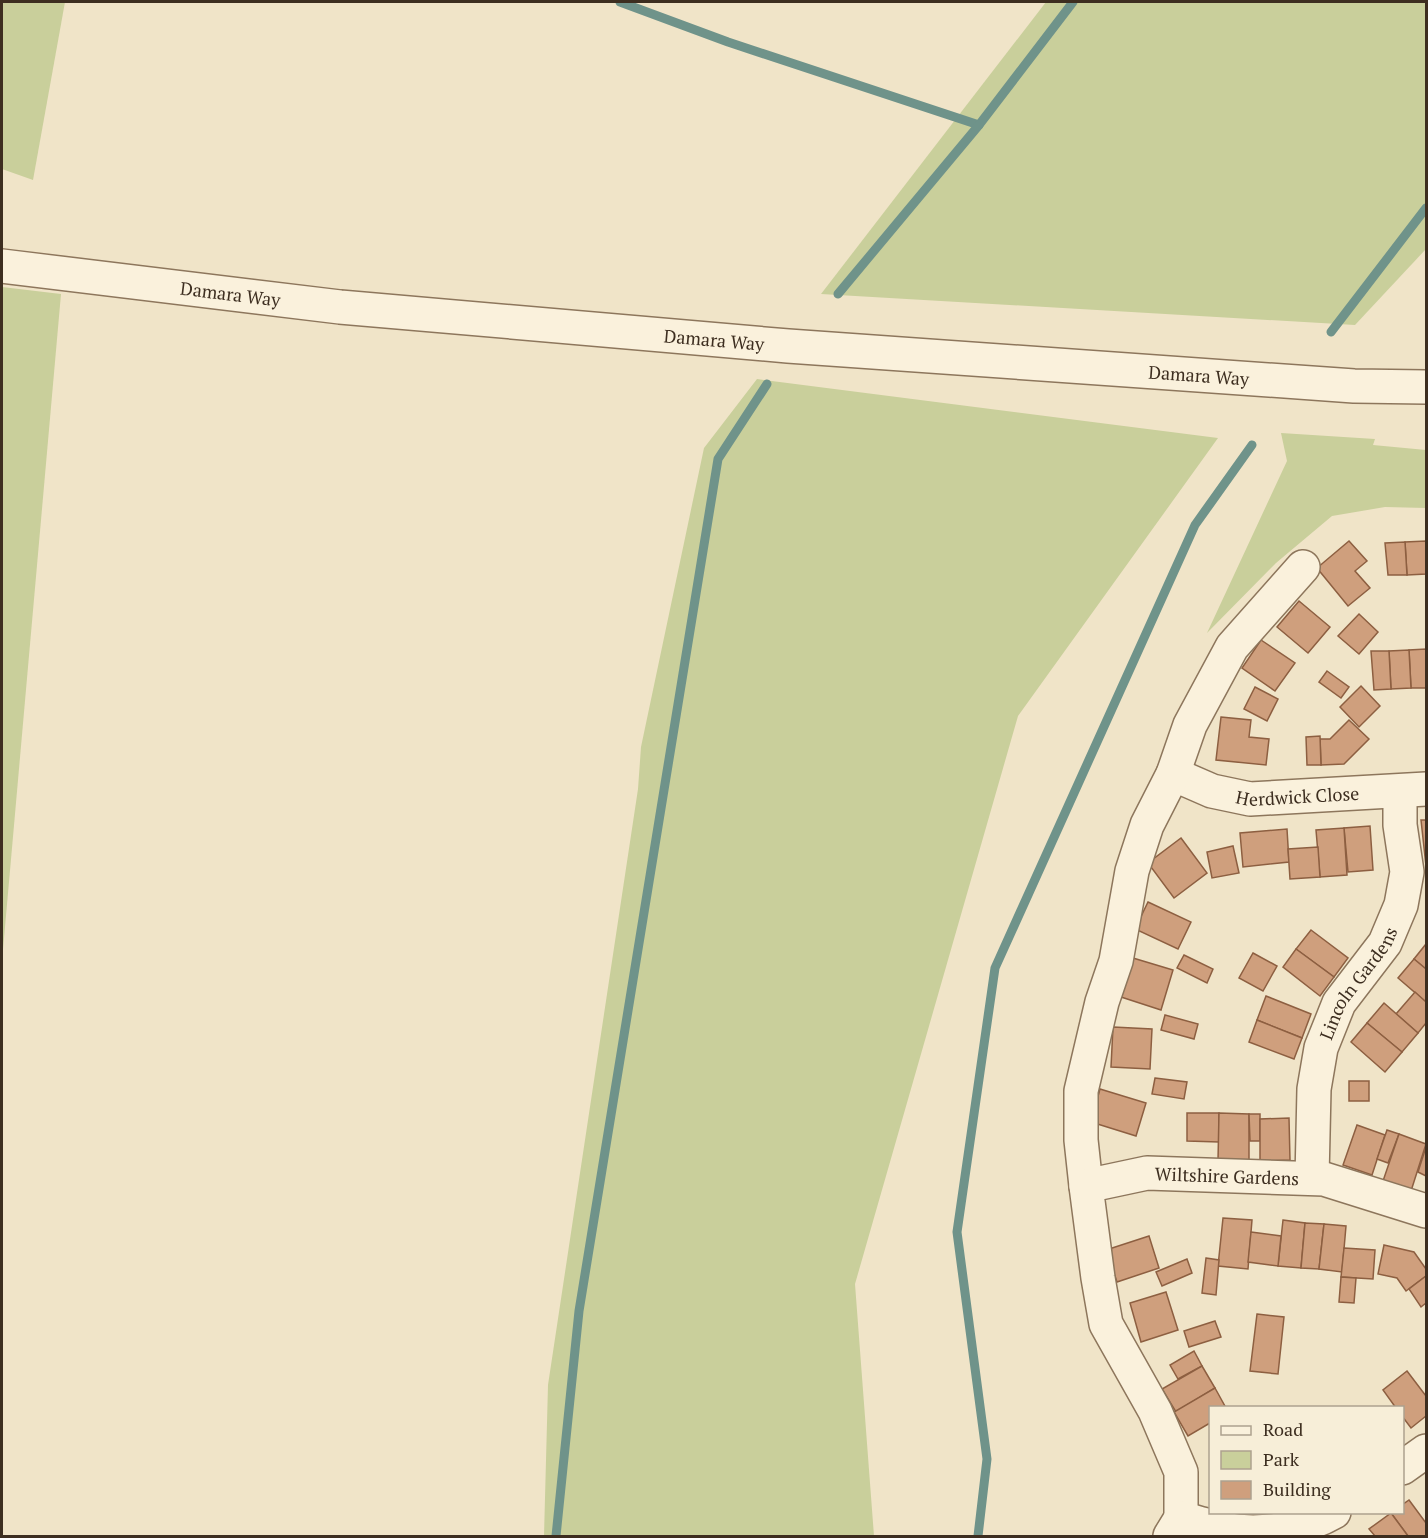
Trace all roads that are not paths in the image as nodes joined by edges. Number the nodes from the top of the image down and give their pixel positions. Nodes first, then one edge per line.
1 (2, 266) edge
2 (1426, 387) edge
3 (1303, 567) dead end
4 (1173, 774) junction
5 (1413, 791) edge
6 (1312, 1178) junction
7 (1086, 1186) junction
8 (1426, 1211) edge
9 (1426, 1451) edge
10 (1404, 1467) edge
11 (1330, 1514) edge
12 (1176, 1527) edge

1 - 2 street, Damara Way
3 - 4 street
4 - 5 street, Herdwick Close
4 - 7 street
5 - 6 street, Lincoln Gardens
6 - 7 street, Wiltshire Gardens
6 - 8 street, Wiltshire Gardens
7 - 12 street
9 - 10 street
11 - 12 street

